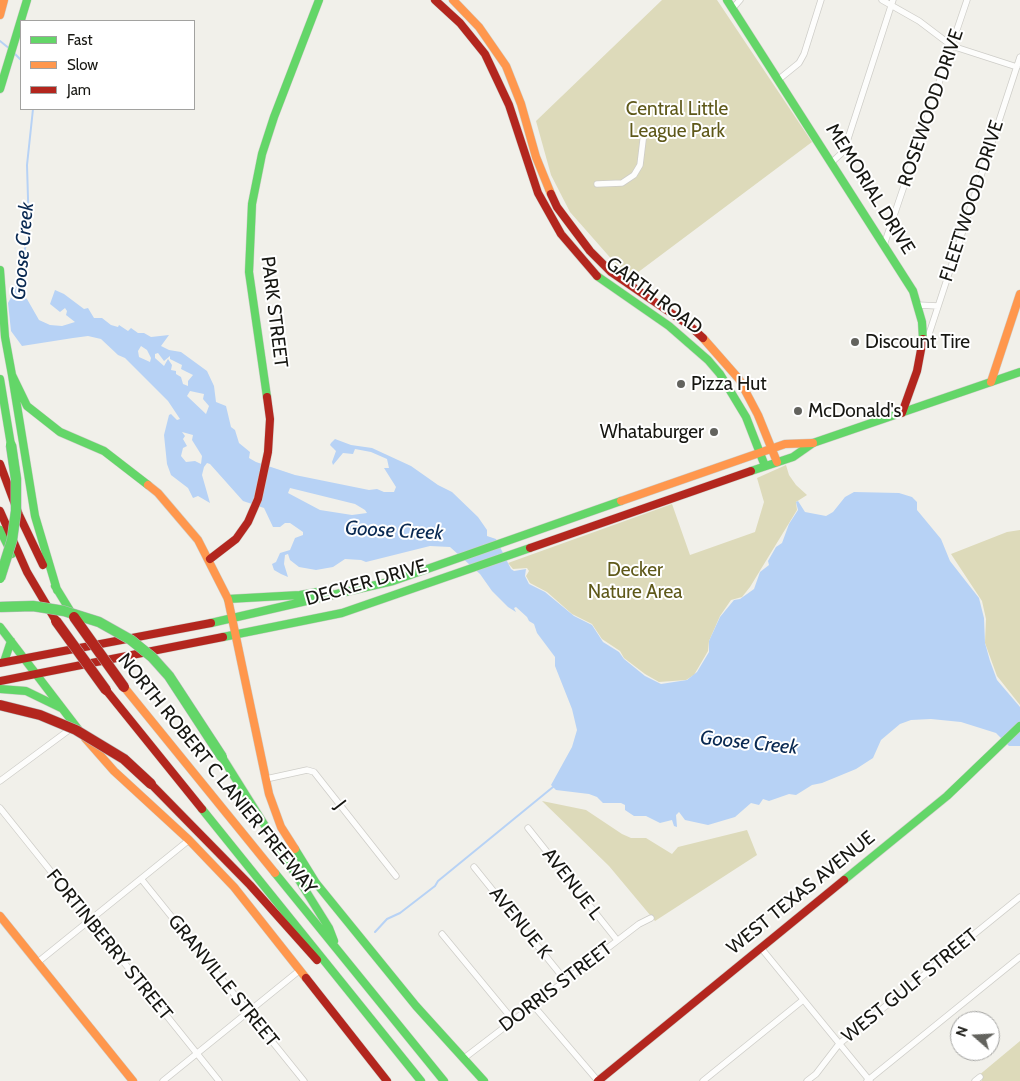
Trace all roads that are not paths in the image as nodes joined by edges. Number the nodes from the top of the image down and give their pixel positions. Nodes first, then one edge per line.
1 (4, 0) edge
2 (319, 0) edge
3 (435, 0) edge
4 (453, 0) edge
5 (740, 0) edge
6 (821, 0) edge
7 (882, 0) edge
8 (967, 0) edge
9 (27, 1) edge
10 (892, 2) edge
11 (730, 4) edge
12 (0, 15) edge
13 (21, 20) edge
14 (20, 24) edge
15 (493, 44) junction
16 (952, 46) junction
17 (485, 54) junction
18 (1020, 57) edge
19 (1017, 67) junction
20 (778, 80) junction
21 (0, 90) edge
22 (644, 132) dead end
23 (832, 162) junction
24 (536, 174) junction
25 (597, 184) dead end
26 (584, 243) junction
27 (884, 244) junction
28 (573, 250) junction
29 (0, 270) edge
30 (628, 286) junction
31 (1020, 294) edge
32 (622, 295) junction
33 (918, 305) junction
34 (938, 306) junction
35 (690, 326) junction
36 (682, 336) junction
37 (923, 344) junction
38 (730, 368) junction
39 (1020, 372) edge
40 (720, 374) junction
41 (12, 375) junction
42 (0, 379) edge
43 (991, 382) junction
44 (902, 413) junction
45 (813, 443) junction
46 (771, 449) junction
47 (761, 453) junction
48 (776, 462) junction
49 (0, 464) edge
50 (765, 466) junction
51 (0, 511) edge
52 (0, 530) edge
53 (210, 559) junction
54 (27, 572) junction
55 (0, 578) edge
56 (393, 581) junction
57 (57, 590) junction
58 (228, 599) junction
59 (0, 607) edge
60 (232, 620) junction
61 (0, 627) edge
62 (236, 633) junction
63 (11, 641) junction
64 (23, 658) junction
65 (2, 663) edge
66 (34, 673) junction
67 (0, 681) edge
68 (0, 689) edge
69 (0, 705) edge
70 (61, 708) junction
71 (75, 726) junction
72 (1020, 726) edge
73 (266, 779) junction
74 (0, 781) edge
75 (0, 808) edge
76 (528, 828) dead end
77 (188, 840) junction
78 (474, 866) dead end
79 (396, 876) dead end
80 (142, 880) junction
81 (1020, 896) edge
82 (0, 916) edge
83 (651, 918) dead end
84 (90, 922) junction
85 (442, 934) dead end
86 (617, 940) junction
87 (761, 948) junction
88 (339, 951) junction
89 (1020, 957) edge
90 (38, 962) junction
91 (300, 970) junction
92 (565, 980) junction
93 (348, 990) junction
94 (803, 1000) junction
95 (533, 1005) junction
96 (248, 1013) junction
97 (513, 1020) junction
98 (839, 1044) junction
99 (197, 1054) junction
100 (462, 1059) junction
101 (133, 1081) edge
102 (163, 1081) edge
103 (219, 1081) edge
104 (304, 1081) edge
105 (387, 1081) edge
106 (422, 1081) edge
107 (444, 1081) edge
108 (484, 1081) edge
109 (598, 1081) edge
110 (704, 1081) edge
111 (808, 1081) edge
112 (869, 1081) edge

1 - 12 main road
2 - 53 main road, PARK STREET
3 - 17 main road, GARTH ROAD
4 - 15 main road, GARTH ROAD
5 - 11 street
6 - 20 street
7 - 10 street
8 - 16 street, ROSEWOOD DRIVE
9 - 13 main road
10 - 16 street
10 - 23 street
11 - 20 main road, MEMORIAL DRIVE
14 - 21 main road
15 - 17 main road
15 - 24 main road, GARTH ROAD
16 - 19 street
16 - 27 street, ROSEWOOD DRIVE
17 - 24 main road, GARTH ROAD
18 - 19 street, FLEETWOOD DRIVE
19 - 34 street, FLEETWOOD DRIVE
20 - 23 main road, MEMORIAL DRIVE
22 - 25 street
23 - 27 main road, MEMORIAL DRIVE
24 - 26 main road, GARTH ROAD
24 - 28 main road, GARTH ROAD
26 - 28 main road
26 - 30 main road, GARTH ROAD
27 - 33 main road, MEMORIAL DRIVE
28 - 32 main road, GARTH ROAD
29 - 41 main road
30 - 32 main road
30 - 35 main road, GARTH ROAD
31 - 43 main road
32 - 36 main road, GARTH ROAD
33 - 34 street
33 - 37 main road, MEMORIAL DRIVE
34 - 37 street, FLEETWOOD DRIVE
35 - 36 main road
35 - 38 main road, GARTH ROAD
36 - 40 main road, GARTH ROAD
37 - 44 main road, MEMORIAL DRIVE
38 - 40 street
38 - 46 main road, GARTH ROAD
39 - 43 main road, DECKER DRIVE
40 - 47 main road, GARTH ROAD
41 - 53 main road
41 - 57 main road
42 - 55 main road, bridge
43 - 44 main road, DECKER DRIVE
44 - 45 main road, DECKER DRIVE
45 - 46 main road, DECKER DRIVE
45 - 48 main road, DECKER DRIVE
46 - 47 main road, DECKER DRIVE
46 - 48 main road, GARTH ROAD
47 - 50 main road, GARTH ROAD
47 - 56 main road, DECKER DRIVE
48 - 50 main road, DECKER DRIVE
49 - 57 main road, NORTH ROBERT C LANIER FREEWAY
50 - 62 main road, DECKER DRIVE
51 - 54 main road, NORTH ROBERT C LANIER FREEWAY
52 - 54 main road
53 - 58 main road
54 - 93 main road, NORTH ROBERT C LANIER FREEWAY, bridge
56 - 58 main road
56 - 60 main road, DECKER DRIVE
57 - 88 main road, NORTH ROBERT C LANIER FREEWAY, bridge
58 - 60 main road
59 - 88 main road, bridge
60 - 62 main road
60 - 64 main road, DECKER DRIVE
61 - 63 main road
62 - 66 main road, DECKER DRIVE
62 - 73 main road
63 - 64 main road
63 - 65 main road
64 - 65 main road, DECKER DRIVE
64 - 66 main road
66 - 67 main road, DECKER DRIVE
66 - 70 main road
68 - 70 main road
69 - 93 main road, bridge
70 - 71 main road
71 - 74 street
71 - 77 main road
72 - 87 main road, WEST TEXAS AVENUE
73 - 79 street, J
73 - 100 main road
75 - 84 street, FORTINBERRY STREET
76 - 86 street, AVENUE L
77 - 80 street
77 - 91 main road
78 - 92 street, AVENUE K
80 - 84 street
80 - 96 street, GRANVILLE STREET
81 - 98 street, WEST GULF STREET
82 - 90 main road
83 - 86 street, DORRIS STREET
84 - 90 street
84 - 99 street, FORTINBERRY STREET
85 - 97 street
86 - 92 street, DORRIS STREET
87 - 94 street
87 - 109 main road, WEST TEXAS AVENUE
88 - 107 main road, NORTH ROBERT C LANIER FREEWAY
89 - 112 street
90 - 101 main road
91 - 96 street
91 - 105 main road
92 - 95 street, DORRIS STREET
93 - 106 main road, NORTH ROBERT C LANIER FREEWAY
94 - 98 street
94 - 110 street
95 - 97 street, DORRIS STREET
95 - 109 street
96 - 99 street
96 - 104 street, GRANVILLE STREET
97 - 100 street, DORRIS STREET
98 - 111 street, WEST GULF STREET
98 - 112 street
99 - 102 street
99 - 103 street, FORTINBERRY STREET
100 - 108 main road

